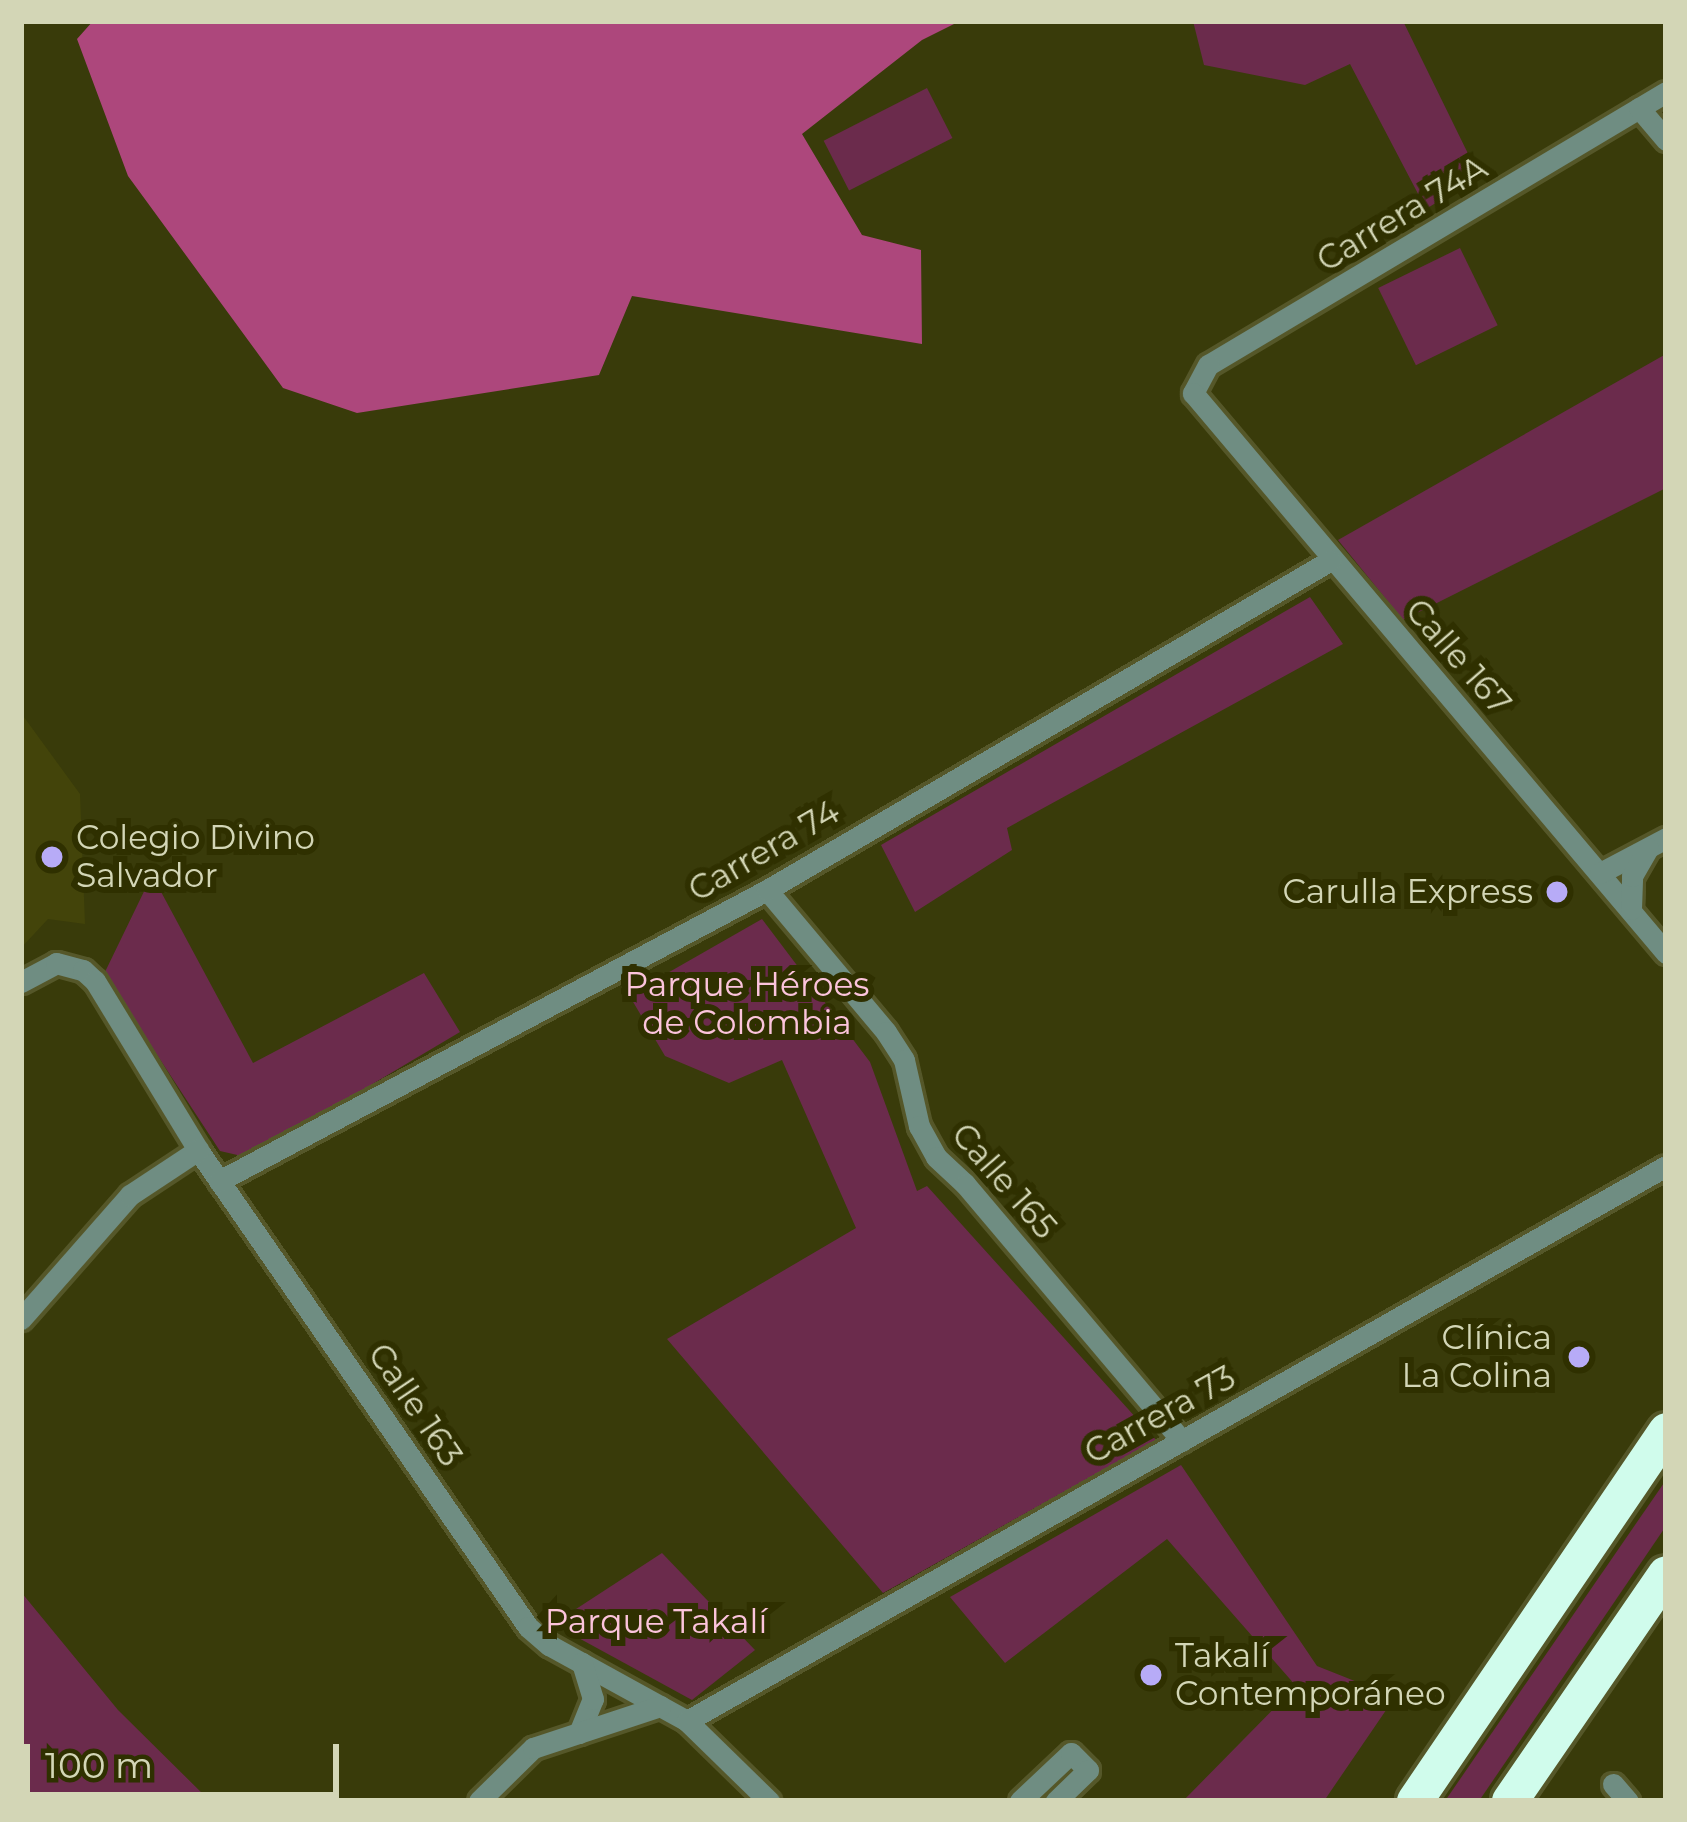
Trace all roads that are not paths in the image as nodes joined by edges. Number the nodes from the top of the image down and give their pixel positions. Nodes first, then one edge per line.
1 (1666, 92) edge
2 (1639, 108) junction
3 (1666, 140) edge
4 (1198, 404) joint
5 (1331, 560) junction
6 (1657, 843) edge
7 (1600, 873) junction
8 (767, 890) junction
9 (1631, 909) junction
10 (1666, 952) edge
11 (21, 982) edge
12 (198, 1150) junction
13 (1666, 1166) edge
14 (219, 1180) junction
15 (21, 1319) edge
16 (1666, 1431) edge
17 (1182, 1441) junction
18 (1666, 1574) edge
19 (582, 1663) junction
20 (660, 1706) junction
21 (687, 1721) junction
22 (579, 1733) junction
23 (478, 1801) edge
24 (770, 1801) edge
25 (1020, 1801) edge
26 (1056, 1801) edge
27 (1415, 1801) edge
28 (1510, 1801) edge

1 - 2 street, Carrera 74A
2 - 3 street
2 - 4 street, Carrera 74A
4 - 5 street, Calle 167
5 - 7 street, Calle 167
5 - 8 street, Carrera 74
6 - 7 street
6 - 9 street
7 - 9 street, Calle 167
8 - 14 street, Carrera 74
8 - 17 street, Calle 165
9 - 10 street, Calle 167
11 - 12 street, Calle 163
12 - 14 street, Calle 163
12 - 15 street
13 - 17 street, Carrera 73
14 - 19 street, Calle 163
16 - 27 highway
17 - 21 street, Carrera 73
18 - 28 highway
19 - 20 street, Calle 163
19 - 22 street
20 - 21 street, Calle 163
20 - 22 street
21 - 24 street, Calle 163
22 - 23 street
25 - 26 street

